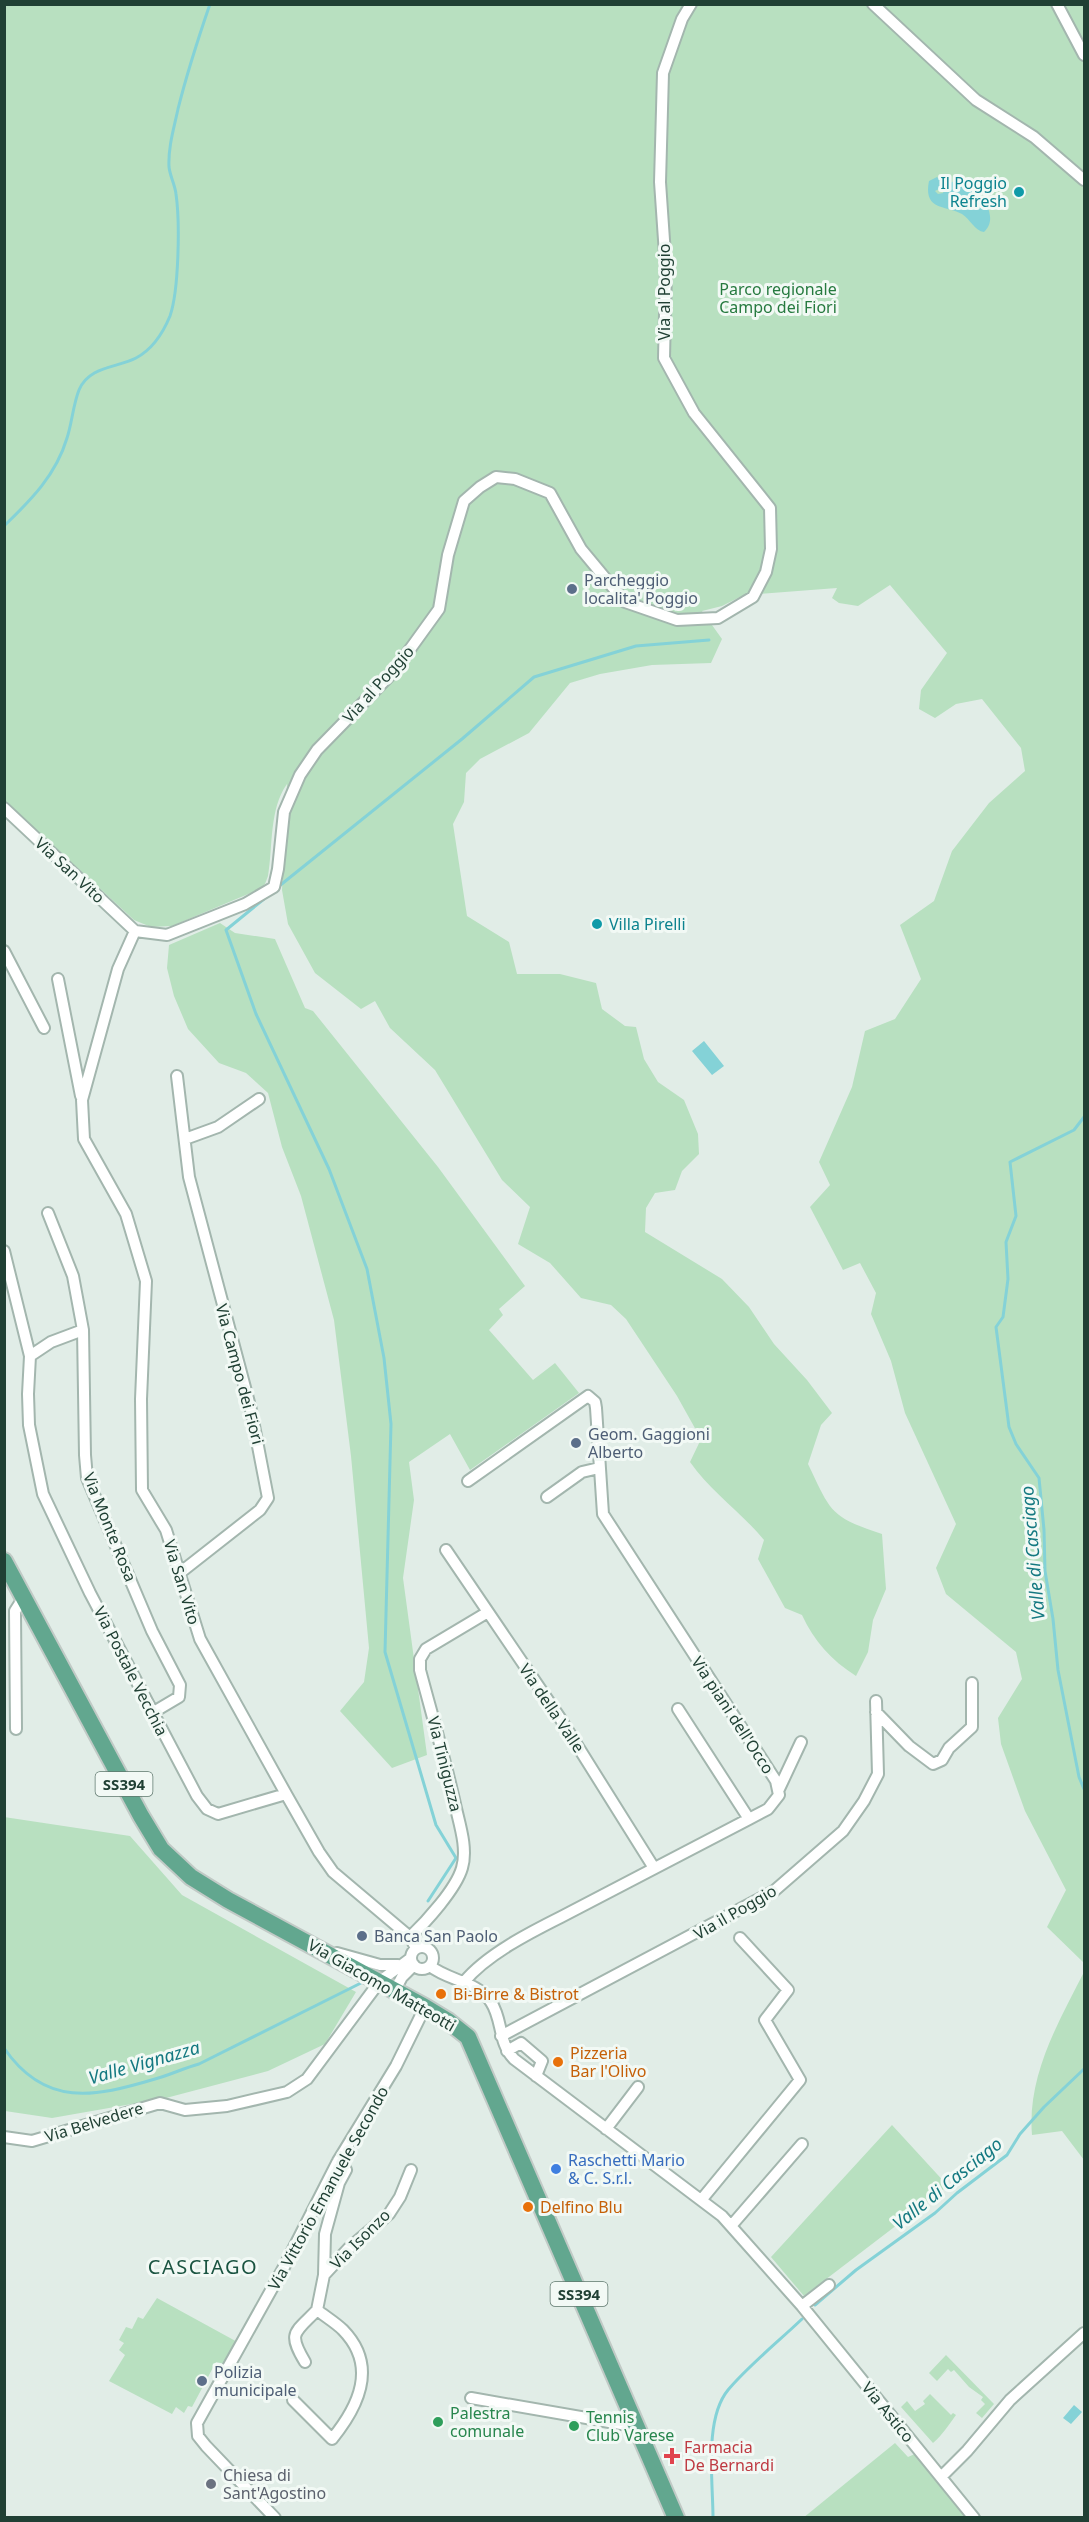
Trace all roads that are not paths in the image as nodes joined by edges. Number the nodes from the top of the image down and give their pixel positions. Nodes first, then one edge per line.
1 (691, 4) edge
2 (873, 4) edge
3 (1057, 4) edge
4 (1084, 55) edge
5 (1084, 180) edge
6 (4, 808) edge
7 (135, 931) junction
8 (4, 951) edge
9 (58, 979) dead end
10 (44, 1028) dead end
11 (177, 1076) dead end
12 (82, 1100) junction
13 (259, 1100) dead end
14 (185, 1140) junction
15 (48, 1213) dead end
16 (4, 1251) edge
17 (83, 1330) junction
18 (30, 1356) junction
19 (599, 1468) junction
20 (468, 1481) dead end
21 (547, 1497) dead end
22 (446, 1550) dead end
23 (4, 1561) edge
24 (181, 1572) junction
25 (24, 1597) junction
26 (488, 1612) junction
27 (972, 1683) dead end
28 (876, 1701) dead end
29 (678, 1709) dead end
30 (876, 1712) junction
31 (152, 1713) junction
32 (16, 1729) dead end
33 (801, 1742) dead end
34 (779, 1789) junction
35 (286, 1794) junction
36 (749, 1819) junction
37 (654, 1868) junction
38 (410, 1937) junction
39 (740, 1938) dead end
40 (311, 1945) junction
41 (413, 1957) junction
42 (398, 1965) junction
43 (430, 1966) junction
44 (380, 1981) junction
45 (464, 1982) junction
46 (395, 1990) junction
47 (425, 2007) junction
48 (501, 2036) junction
49 (507, 2051) junction
50 (536, 2076) junction
51 (638, 2087) dead end
52 (606, 2128) junction
53 (4, 2137) edge
54 (802, 2144) dead end
55 (338, 2161) junction
56 (411, 2170) dead end
57 (702, 2199) junction
58 (731, 2226) junction
59 (324, 2276) junction
60 (830, 2285) dead end
61 (802, 2306) junction
62 (317, 2310) junction
63 (1084, 2332) edge
64 (305, 2362) dead end
65 (471, 2398) dead end
66 (293, 2400) dead end
67 (636, 2422) junction
68 (941, 2477) junction
69 (275, 2517) edge
70 (676, 2517) edge
71 (974, 2517) edge

1 - 7 street, Via al Poggio
2 - 5 street
3 - 4 street
6 - 7 street, Via San Vito
7 - 12 street
8 - 10 street
9 - 12 street
11 - 14 street, Via Campo dei Fiori
12 - 24 street, Via San Vito
13 - 14 street
14 - 24 street, Via Campo dei Fiori
15 - 17 street, Via Monte Rosa
16 - 18 street, Via Postale Vecchia
17 - 18 street
17 - 31 street, Via Monte Rosa
18 - 31 street, Via Postale Vecchia
19 - 20 street, Via piani dell'Occo
19 - 21 street
19 - 34 street, Via piani dell'Occo
22 - 26 street, Via della Valle
23 - 25 main road, Via Giacomo Matteotti / SS394
24 - 35 street, Via San Vito
25 - 32 street
25 - 40 main road, Via Giacomo Matteotti / SS394
26 - 37 street, Via della Valle
26 - 38 street, Via Tiniguzza
27 - 30 street
28 - 30 street, Via il Poggio
29 - 36 street
30 - 48 street, Via il Poggio
31 - 35 street, Via Postale Vecchia
33 - 34 street
34 - 36 street, Via piani dell'Occo
35 - 38 street
36 - 37 street, Via piani dell'Occo
37 - 45 street, Via piani dell'Occo
38 - 41 street
39 - 57 street
40 - 42 street
40 - 44 main road, Via Giacomo Matteotti / SS394
41 - 42 street, Via Belvedere
41 - 43 street
41 - 43 street
41 - 46 street
42 - 44 street, Via Belvedere
43 - 45 street
44 - 46 main road, Via Giacomo Matteotti / SS394
44 - 53 street, Via Belvedere
45 - 48 street
46 - 47 main road, Via Giacomo Matteotti / SS394
47 - 55 street, Via Vittorio Emanuele Secondo
47 - 67 main road, Via Giacomo Matteotti / SS394
48 - 49 street
49 - 50 street, Via Astico
49 - 50 street
50 - 52 street, Via Astico
51 - 52 street
52 - 57 street, Via Astico
54 - 58 street
55 - 59 street
55 - 69 street, Via Vittorio Emanuele Secondo
56 - 59 street, Via Isonzo
57 - 58 street, Via Astico
58 - 61 street, Via Astico
59 - 62 street
60 - 61 street
61 - 68 street, Via Astico
62 - 64 street
62 - 66 street
63 - 68 street
65 - 67 street
67 - 70 main road, Via Giacomo Matteotti / SS394
68 - 71 street, Via Astico

